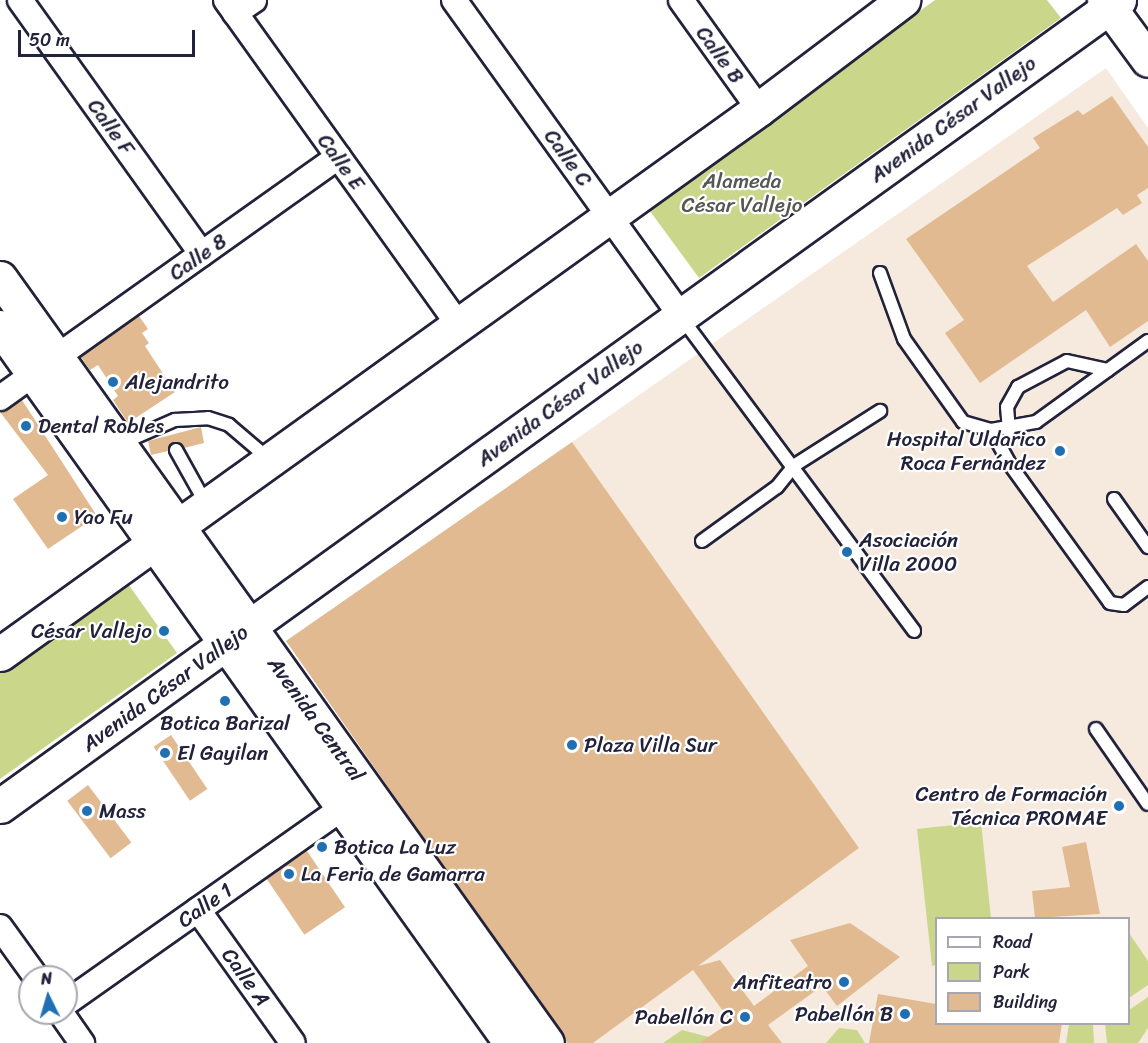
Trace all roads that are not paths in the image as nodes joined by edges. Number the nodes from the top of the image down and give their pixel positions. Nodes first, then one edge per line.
1 (20, 0) edge
2 (454, 0) edge
3 (681, 0) edge
4 (903, 0) edge
5 (1111, 2) edge
6 (238, 4) edge
7 (1148, 60) edge
8 (759, 109) junction
9 (338, 157) junction
10 (609, 215) junction
11 (202, 254) junction
12 (880, 273) dead end
13 (0, 278) edge
14 (681, 316) junction
15 (457, 323) junction
16 (0, 327) edge
17 (1148, 341) edge
18 (46, 365) junction
19 (1108, 370) junction
20 (0, 398) edge
21 (880, 411) dead end
22 (991, 430) junction
23 (1009, 430) junction
24 (120, 444) junction
25 (176, 450) dead end
26 (270, 460) junction
27 (795, 465) junction
28 (1114, 500) dead end
29 (207, 506) junction
30 (167, 535) junction
31 (702, 541) dead end
32 (1148, 548) edge
33 (1148, 587) edge
34 (914, 631) dead end
35 (239, 635) junction
36 (0, 654) edge
37 (1096, 729) dead end
38 (1148, 804) edge
39 (0, 806) edge
40 (344, 807) junction
41 (198, 910) junction
42 (0, 927) edge
43 (27, 965) edge
44 (78, 995) edge
45 (69, 1025) edge
46 (82, 1043) edge
47 (293, 1043) edge
48 (511, 1043) edge
49 (547, 1043) edge

1 - 11 street, Calle F
2 - 10 street, Calle C
3 - 8 street, Calle B
4 - 8 main road
5 - 7 main road
5 - 14 main road, Avenida César Vallejo
6 - 9 street, Calle E
8 - 10 main road
9 - 11 street, Calle 8
9 - 15 street, Calle E
10 - 14 street, Calle C
10 - 15 main road
11 - 18 street, Calle 8
12 - 22 lane
13 - 18 main road, Avenida Central
14 - 27 lane
14 - 35 main road, Avenida César Vallejo
15 - 26 main road
16 - 18 main road, Avenida Central
17 - 19 lane
18 - 20 street, Calle 8
18 - 24 main road, Avenida Central
18 - 30 main road, Avenida Central
19 - 23 lane
19 - 23 lane
21 - 27 lane
22 - 23 lane
22 - 33 lane
24 - 26 lane
24 - 30 main road, Avenida Central
25 - 29 lane
26 - 29 main road
27 - 31 lane
27 - 34 lane
28 - 32 lane
29 - 30 main road
30 - 35 main road, Avenida Central
30 - 36 main road
35 - 39 main road, Avenida César Vallejo
35 - 40 main road, Avenida Central
35 - 49 main road, Avenida Central
37 - 38 lane
40 - 41 street, Calle 1
40 - 48 main road, Avenida Central
41 - 44 street, Calle 1
41 - 47 street, Calle A
42 - 43 street
45 - 46 street

